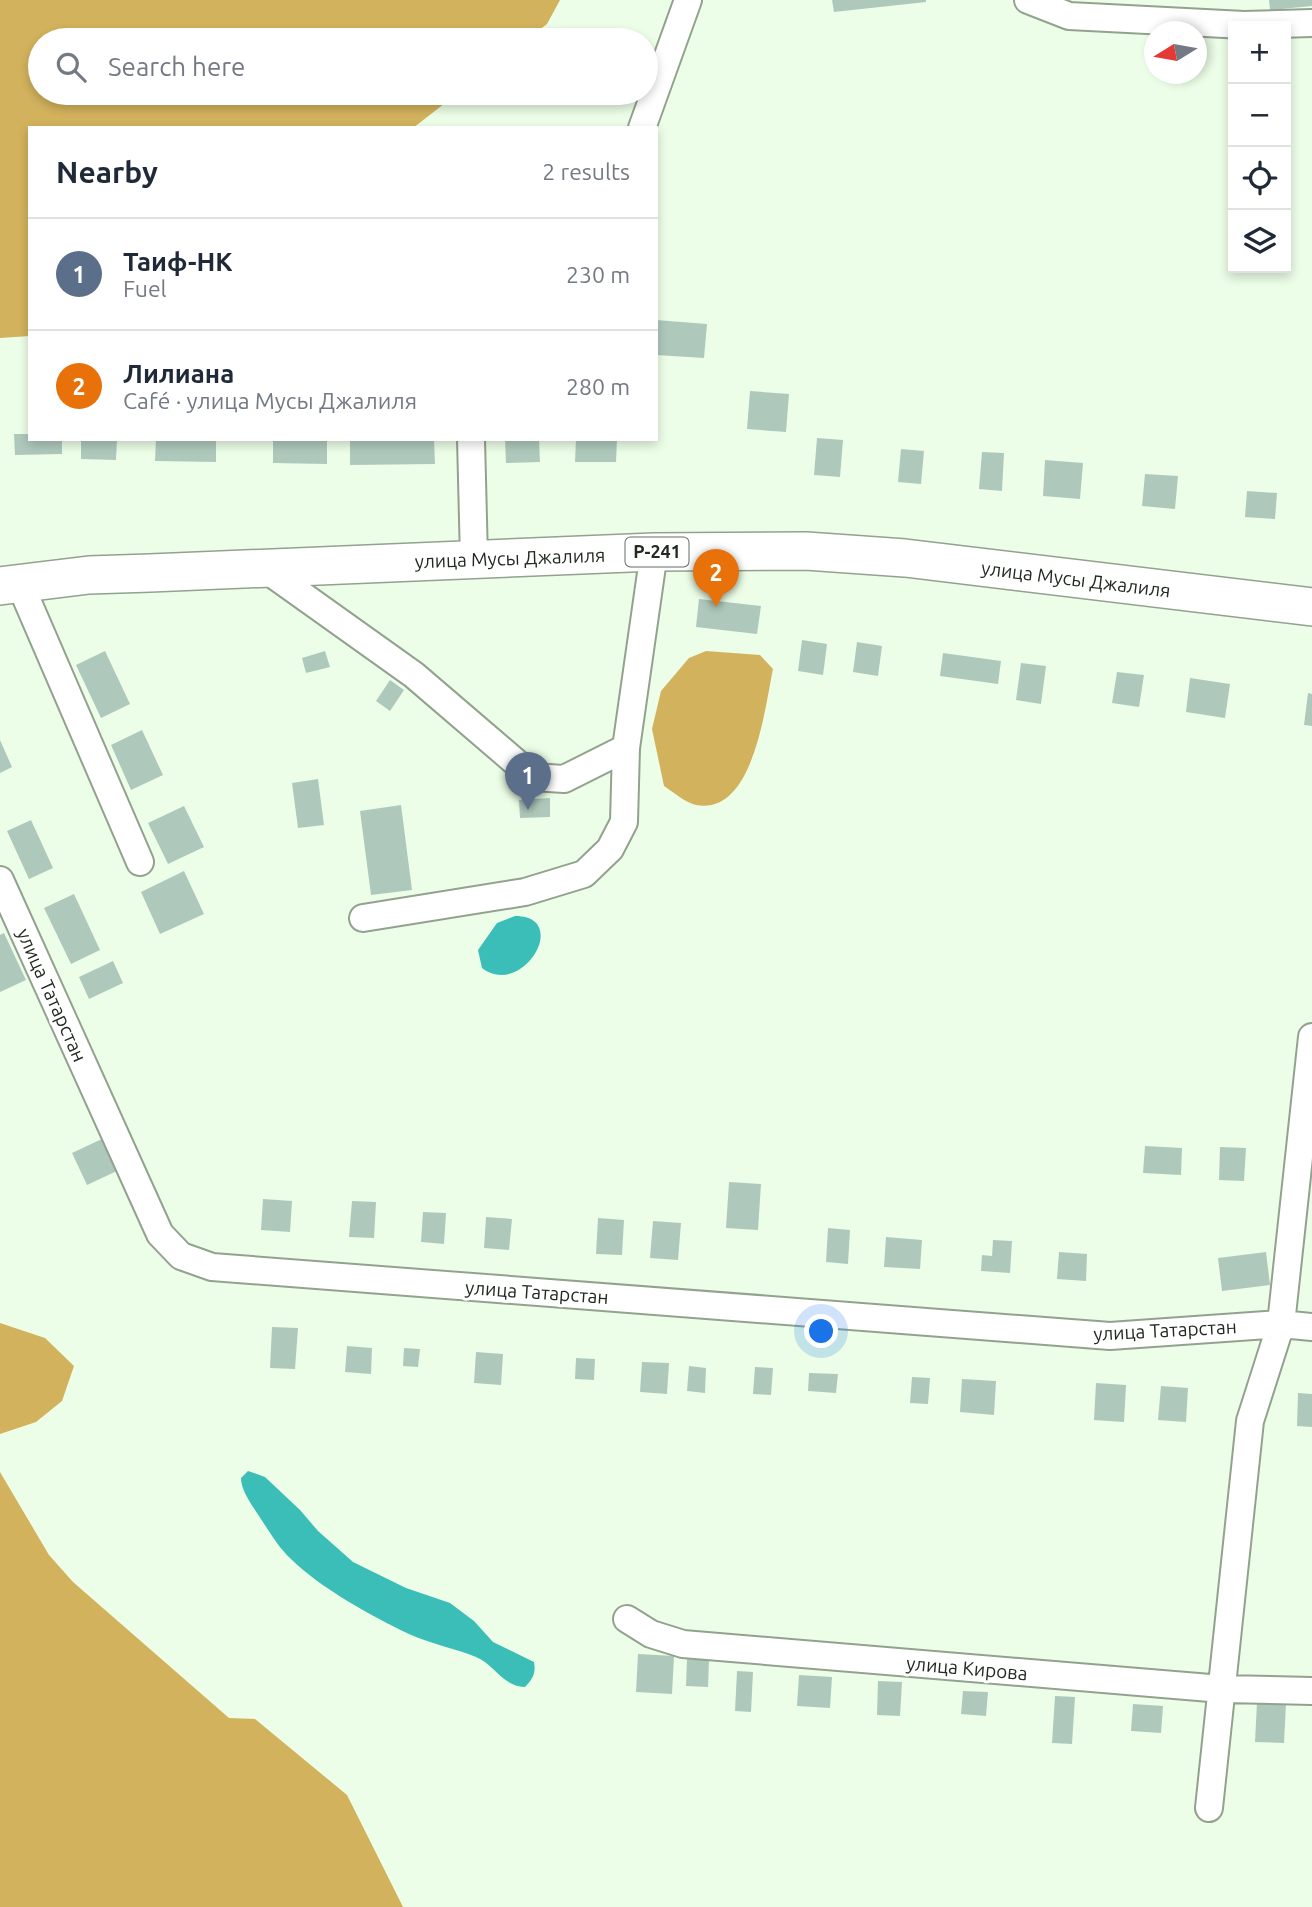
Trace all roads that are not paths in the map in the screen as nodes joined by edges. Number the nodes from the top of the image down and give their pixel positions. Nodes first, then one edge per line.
1 (688, 0) edge
2 (1028, 0) edge
3 (1312, 23) edge
4 (658, 83) edge
5 (650, 105) edge
6 (643, 126) edge
7 (471, 441) edge
8 (654, 552) junction
9 (474, 559) junction
10 (264, 568) junction
11 (10, 585) edge
12 (1312, 607) edge
13 (626, 748) junction
14 (139, 862) dead end
15 (0, 880) edge
16 (363, 918) dead end
17 (1312, 1037) edge
18 (1281, 1324) junction
19 (1312, 1327) edge
20 (628, 1619) dead end
21 (1222, 1689) junction
22 (1312, 1691) edge
23 (1209, 1808) dead end

1 - 4 street
2 - 3 street
5 - 6 street
7 - 9 street
8 - 9 highway, улица Мусы Джалиля / Р-241
8 - 12 highway, улица Мусы Джалиля / Р-241
8 - 13 street
9 - 10 highway, улица Мусы Джалиля / Р-241
10 - 11 highway, улица Мусы Джалиля / Р-241
10 - 13 street
11 - 14 street
13 - 16 street
15 - 18 street, улица Татарстан
17 - 18 street
18 - 19 street, улица Татарстан
18 - 21 street
20 - 21 street, улица Кирова
21 - 22 street, улица Кирова
21 - 23 street

